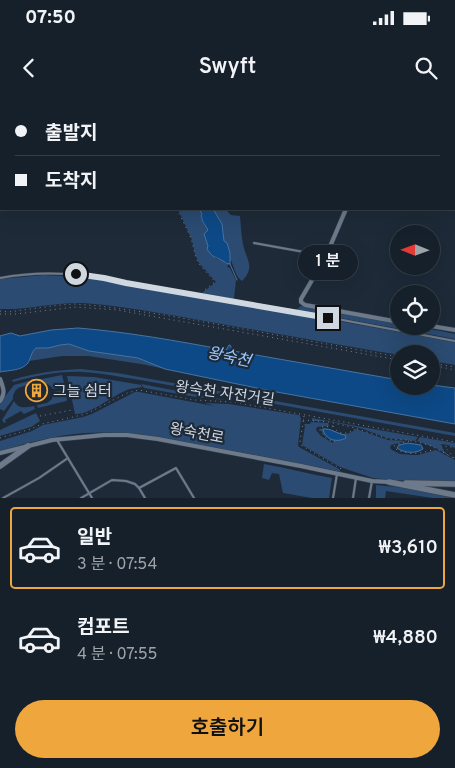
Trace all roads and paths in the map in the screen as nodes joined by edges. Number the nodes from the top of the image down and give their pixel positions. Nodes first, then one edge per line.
1 (177, 210) edge
2 (346, 210) edge
3 (254, 243) dead end
4 (326, 256) junction
5 (0, 278) edge
6 (201, 292) dead end
7 (0, 313) edge
8 (390, 320) edge
9 (440, 328) edge
10 (455, 330) edge
11 (455, 341) edge
12 (390, 356) edge
13 (440, 366) edge
14 (455, 369) edge
15 (0, 379) edge
16 (0, 400) edge
17 (72, 410) dead end
18 (304, 415) junction
19 (40, 416) dead end
20 (303, 420) junction
21 (332, 425) junction
22 (355, 428) junction
23 (420, 435) junction
24 (0, 438) edge
25 (57, 440) junction
26 (411, 440) junction
27 (335, 442) dead end
28 (416, 442) junction
29 (455, 442) edge
30 (28, 446) junction
31 (435, 448) junction
32 (455, 448) edge
33 (0, 454) edge
34 (68, 458) junction
35 (455, 459) edge
36 (1, 465) edge
37 (337, 474) junction
38 (348, 476) junction
39 (356, 478) junction
40 (372, 481) junction
41 (389, 482) junction
42 (455, 484) edge
43 (139, 488) junction
44 (89, 493) junction
45 (455, 495) edge
46 (3, 498) edge
47 (81, 498) edge
48 (92, 498) edge
49 (145, 498) edge
50 (194, 498) edge
51 (333, 498) edge
52 (353, 498) edge
53 (369, 498) edge

1 - 6 path
2 - 4 street
3 - 4 lane
4 - 8 street
5 - 11 lane
7 - 12 path
9 - 10 street
13 - 14 path
15 - 16 street
17 - 19 path
18 - 20 path
18 - 23 path, 왕숙천 자전거길
18 - 24 path, 왕숙천 자전거길
20 - 21 path
20 - 38 path
21 - 22 path
21 - 22 path
21 - 27 path
22 - 26 path
23 - 28 path
23 - 29 path, 왕숙천 자전거길
25 - 30 street, 왕숙천로
25 - 34 lane
25 - 37 street, 왕숙천로
26 - 28 path
26 - 31 path
28 - 31 path
30 - 33 street, 왕숙천로
30 - 36 street
31 - 35 path
32 - 35 path
33 - 36 street
34 - 44 lane
34 - 46 lane
37 - 38 street, 왕숙천로
37 - 51 lane
38 - 39 street, 왕숙천로
39 - 40 street, 왕숙천로
39 - 52 lane
40 - 41 street, 왕숙천로
40 - 53 lane
41 - 42 street, 왕숙천로
41 - 45 street, 왕숙천로
43 - 44 lane
43 - 49 lane
43 - 50 lane
44 - 47 lane
44 - 48 lane

